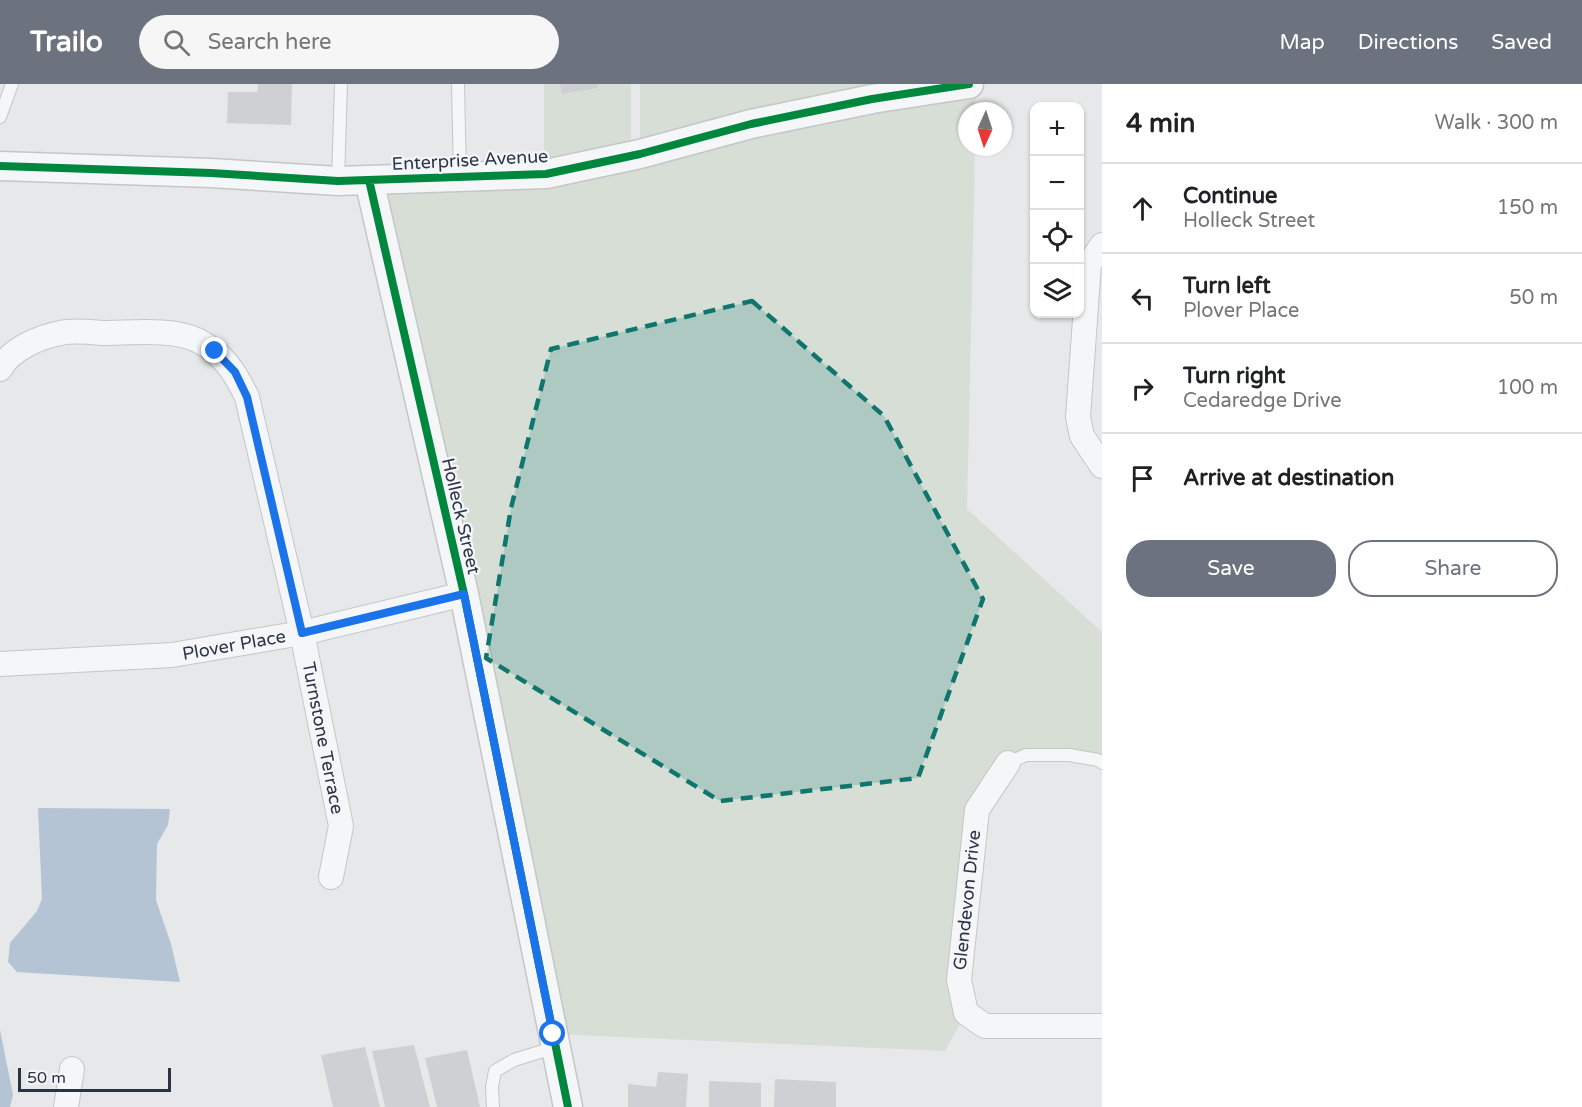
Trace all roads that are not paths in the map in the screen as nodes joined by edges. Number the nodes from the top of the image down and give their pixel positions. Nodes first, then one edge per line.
1 (12, 84) edge
2 (341, 84) edge
3 (458, 84) edge
4 (969, 84) edge
5 (0, 117) edge
6 (0, 166) edge
7 (460, 176) junction
8 (369, 180) junction
9 (338, 181) junction
10 (1102, 245) edge
11 (0, 369) edge
12 (1102, 466) edge
13 (464, 594) junction
14 (302, 633) junction
15 (0, 664) edge
16 (1008, 763) joint
17 (1102, 764) edge
18 (331, 877) dead end
19 (1102, 1026) edge
20 (556, 1047) junction
21 (72, 1069) dead end
22 (66, 1107) edge
23 (493, 1107) edge
24 (568, 1107) edge

1 - 5 lane
2 - 9 lane
3 - 7 lane, Enterprise Avenue
4 - 7 street, Enterprise Avenue
6 - 9 street, Enterprise Avenue
7 - 8 street, Enterprise Avenue
8 - 9 street, Enterprise Avenue
8 - 13 street, Holleck Street
10 - 12 street
11 - 14 street, Turnstone Terrace
13 - 14 street, Plover Place
13 - 20 street, Holleck Street
14 - 15 street, Plover Place
14 - 18 street, Turnstone Terrace
16 - 17 lane
16 - 19 street, Glendevon Drive
20 - 23 lane
20 - 24 street, Holleck Street
21 - 22 street

